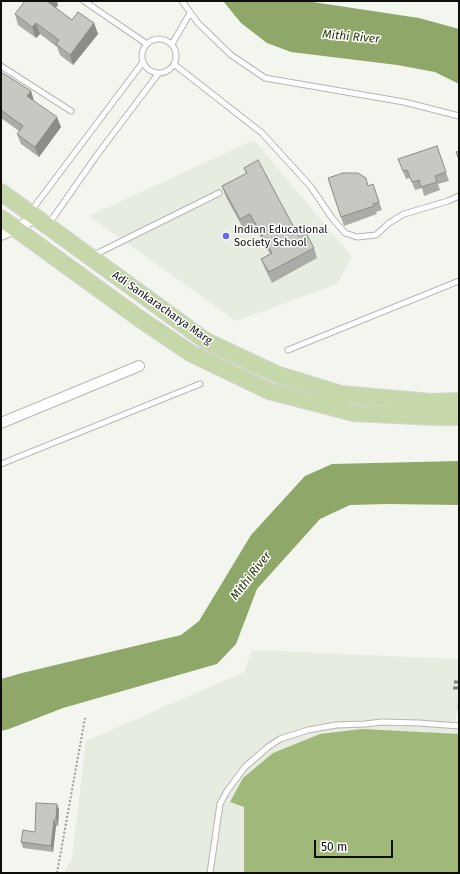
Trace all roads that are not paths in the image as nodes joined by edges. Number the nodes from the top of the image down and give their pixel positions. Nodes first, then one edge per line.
1 (84, 1) edge
2 (182, 1) edge
3 (190, 13) junction
4 (147, 44) junction
5 (172, 44) junction
6 (143, 62) junction
7 (175, 65) junction
8 (1, 66) edge
9 (158, 74) junction
10 (71, 111) dead end
11 (459, 116) edge
12 (1, 192) edge
13 (219, 193) dead end
14 (459, 196) edge
15 (1, 218) edge
16 (37, 219) junction
17 (8, 232) edge
18 (89, 257) junction
19 (459, 281) edge
20 (288, 350) dead end
21 (139, 366) dead end
22 (200, 384) dead end
23 (459, 401) edge
24 (459, 417) edge
25 (1, 423) edge
26 (1, 464) edge
27 (459, 726) edge
28 (210, 873) edge

1 - 4 lane
2 - 3 lane
3 - 5 lane
3 - 11 lane
4 - 5 lane
4 - 6 lane
5 - 7 lane
6 - 9 lane
6 - 16 lane
7 - 9 lane
7 - 14 lane
8 - 10 lane
9 - 16 lane
12 - 16 main road, Adi Sankaracharya Marg
13 - 18 lane
15 - 17 main road, Adi Sankaracharya Marg
16 - 17 street
16 - 18 main road, Adi Sankaracharya Marg
17 - 24 main road, Adi Sankaracharya Marg
18 - 23 main road, Adi Sankaracharya Marg
19 - 20 lane
21 - 25 street
22 - 26 lane
27 - 28 lane

